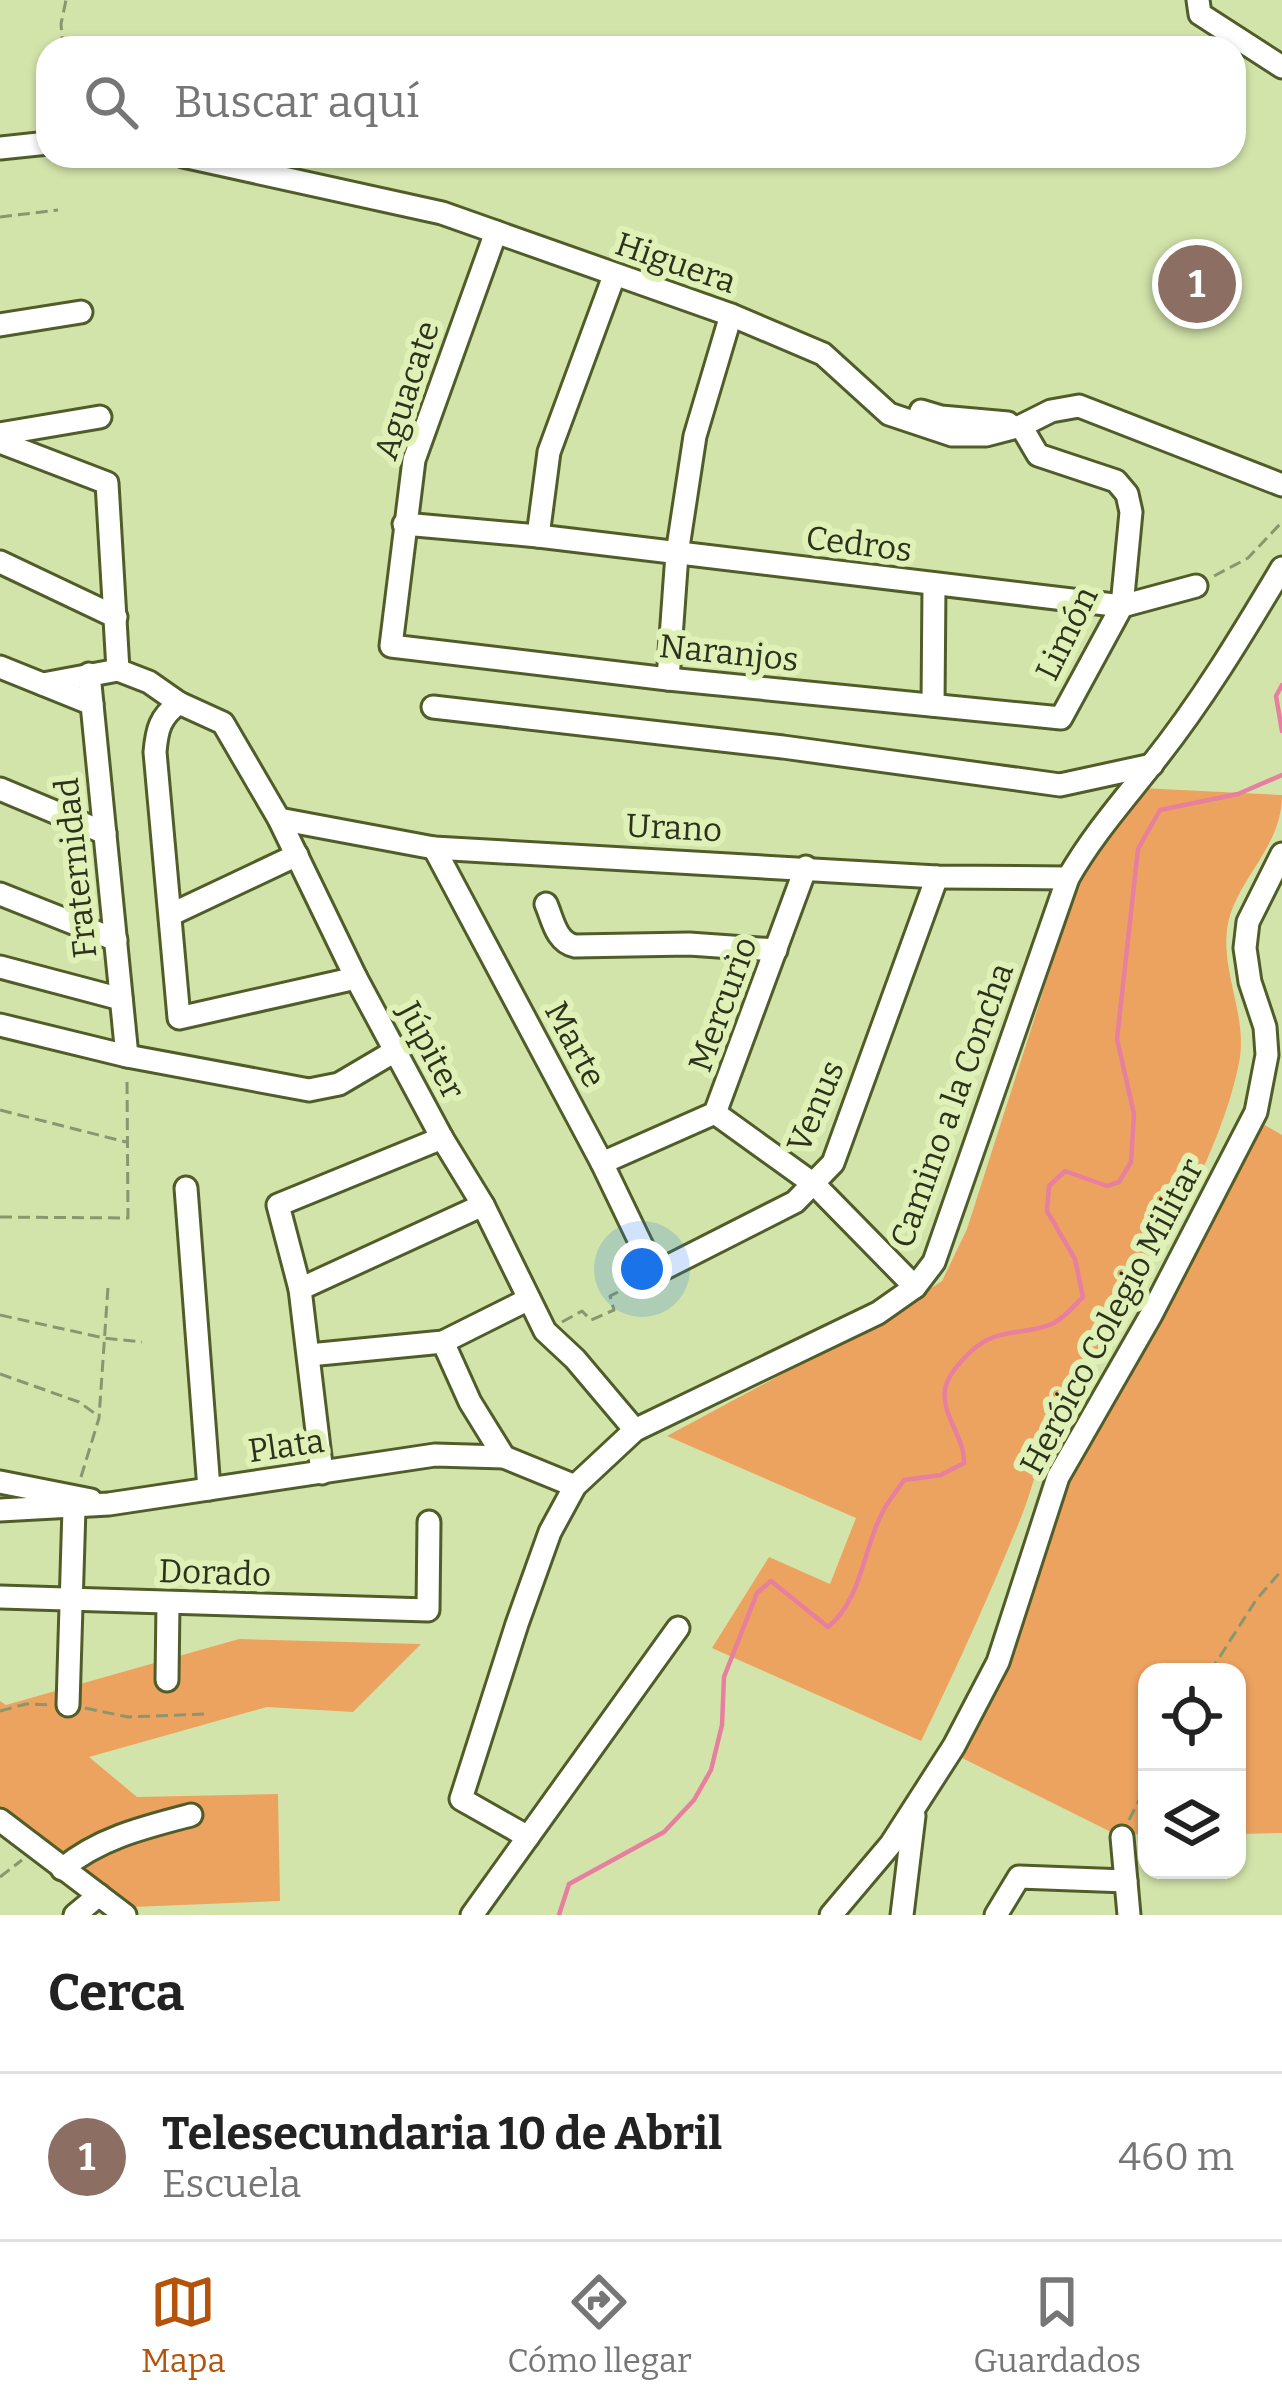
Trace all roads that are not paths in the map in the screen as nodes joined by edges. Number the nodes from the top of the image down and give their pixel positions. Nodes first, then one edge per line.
1 (1198, 0) edge
2 (1234, 36) edge
3 (1246, 44) edge
4 (1282, 67) edge
5 (36, 144) edge
6 (0, 148) edge
7 (238, 168) edge
8 (496, 232) junction
9 (614, 276) junction
10 (81, 312) dead end
11 (731, 315) junction
12 (0, 326) edge
13 (100, 417) dead end
14 (1021, 426) junction
15 (0, 438) edge
16 (1282, 485) edge
17 (404, 524) junction
18 (538, 536) junction
19 (677, 554) junction
20 (0, 562) edge
21 (1282, 568) edge
22 (934, 585) junction
23 (1196, 586) road end
24 (1122, 606) junction
25 (116, 617) junction
26 (391, 646) joint
27 (0, 667) edge
28 (118, 670) junction
29 (89, 674) junction
30 (668, 679) junction
31 (43, 684) junction
32 (178, 703) junction
33 (92, 704) junction
34 (933, 705) junction
35 (434, 707) dead end
36 (1061, 718) joint
37 (1152, 765) junction
38 (0, 788) edge
39 (279, 819) junction
40 (105, 833) junction
41 (434, 848) junction
42 (1282, 854) edge
43 (297, 855) junction
44 (806, 867) junction
45 (937, 877) junction
46 (1068, 878) junction
47 (0, 894) edge
48 (547, 904) dead end
49 (172, 914) junction
50 (116, 940) junction
51 (776, 950) junction
52 (0, 967) edge
53 (356, 978) junction
54 (122, 999) junction
55 (0, 1025) edge
56 (395, 1051) junction
57 (1275, 1055) edge
58 (127, 1056) junction
59 (716, 1113) junction
60 (442, 1138) junction
61 (602, 1163) junction
62 (815, 1185) junction
63 (186, 1188) dead end
64 (483, 1205) junction
65 (655, 1273) joint
66 (915, 1287) junction
67 (300, 1289) junction
68 (529, 1299) junction
69 (443, 1342) junction
70 (309, 1355) junction
71 (635, 1430) junction
72 (504, 1457) junction
73 (322, 1474) junction
74 (0, 1482) edge
75 (575, 1486) junction
76 (209, 1489) junction
77 (75, 1502) junction
78 (0, 1510) edge
79 (429, 1522) dead end
80 (0, 1597) edge
81 (71, 1598) junction
82 (168, 1604) junction
83 (678, 1628) dead end
84 (167, 1680) dead end
85 (68, 1705) road end
86 (915, 1810) junction
87 (190, 1815) dead end
88 (0, 1820) edge
89 (528, 1837) junction
90 (1122, 1837) road end
91 (62, 1868) junction
92 (1126, 1881) junction
93 (99, 1895) junction
94 (75, 1915) edge
95 (125, 1915) edge
96 (472, 1915) edge
97 (831, 1915) edge
98 (902, 1915) edge
99 (996, 1915) edge
100 (1129, 1915) edge

1 - 2 street
3 - 4 street
5 - 6 street
7 - 8 street, Higuera
8 - 9 street, Higuera
8 - 17 street, Aguacate
9 - 11 street, Higuera
9 - 18 street
10 - 12 street
11 - 14 street, Higuera
11 - 19 street
13 - 15 street
14 - 16 street, Higuera
14 - 24 street, Limón
15 - 25 street
17 - 18 street, Cedros
17 - 26 street, Aguacate
18 - 19 street, Cedros
19 - 22 street, Cedros
19 - 30 street
20 - 25 street
21 - 37 street, Camino a la Concha
22 - 24 street, Cedros
22 - 34 street
23 - 24 street, Cedros
24 - 36 street, Limón
25 - 28 street
26 - 30 street, Naranjos
27 - 31 street
28 - 29 street
28 - 32 street, Júpiter
29 - 31 street
29 - 33 street, Fraternidad
30 - 34 street, Naranjos
31 - 33 street
32 - 39 street, Júpiter
32 - 49 street
33 - 40 street, Fraternidad
34 - 36 street, Naranjos
35 - 37 street
37 - 46 street, Camino a la Concha
38 - 40 street
39 - 41 street, Urano
39 - 43 street, Júpiter
40 - 50 street, Fraternidad
41 - 44 street, Urano
41 - 61 street, Marte
42 - 57 street
43 - 49 street
43 - 53 street, Júpiter
44 - 45 street, Urano
44 - 51 street, Mercurio
45 - 46 street, Urano
45 - 62 street, Venus
46 - 66 street, Camino a la Concha
47 - 50 street
48 - 51 street
49 - 53 street
50 - 54 street, Fraternidad
51 - 59 street, Mercurio
52 - 54 street
53 - 56 street, Júpiter
54 - 58 street, Fraternidad
55 - 58 street
56 - 58 street
56 - 60 street, Júpiter
57 - 86 street, Heróico Colegio Militar
59 - 61 street, Mercurio
59 - 62 street
60 - 64 street, Júpiter
60 - 67 street
61 - 65 street, Marte
62 - 65 street, Venus
62 - 66 street
63 - 76 street
64 - 67 street
64 - 68 street, Júpiter
66 - 71 street, Camino a la Concha
67 - 70 street
68 - 69 street
68 - 71 street, Júpiter
69 - 70 street
69 - 72 street
70 - 73 street
71 - 75 street, Camino a la Concha
72 - 73 street, Plata
72 - 75 street, Plata
73 - 76 street, Plata
74 - 77 street
75 - 89 street, Camino a la Concha
76 - 77 street, Plata
77 - 78 street, Plata
77 - 81 street
79 - 82 street, Dorado
80 - 81 street, Dorado
81 - 82 street, Dorado
81 - 85 street
82 - 84 street
83 - 89 street
86 - 97 street, Heróico Colegio Militar
86 - 98 street
87 - 91 street
88 - 91 street
89 - 96 street
90 - 92 street
91 - 93 street
92 - 99 street
92 - 100 street
93 - 94 street
93 - 95 street

